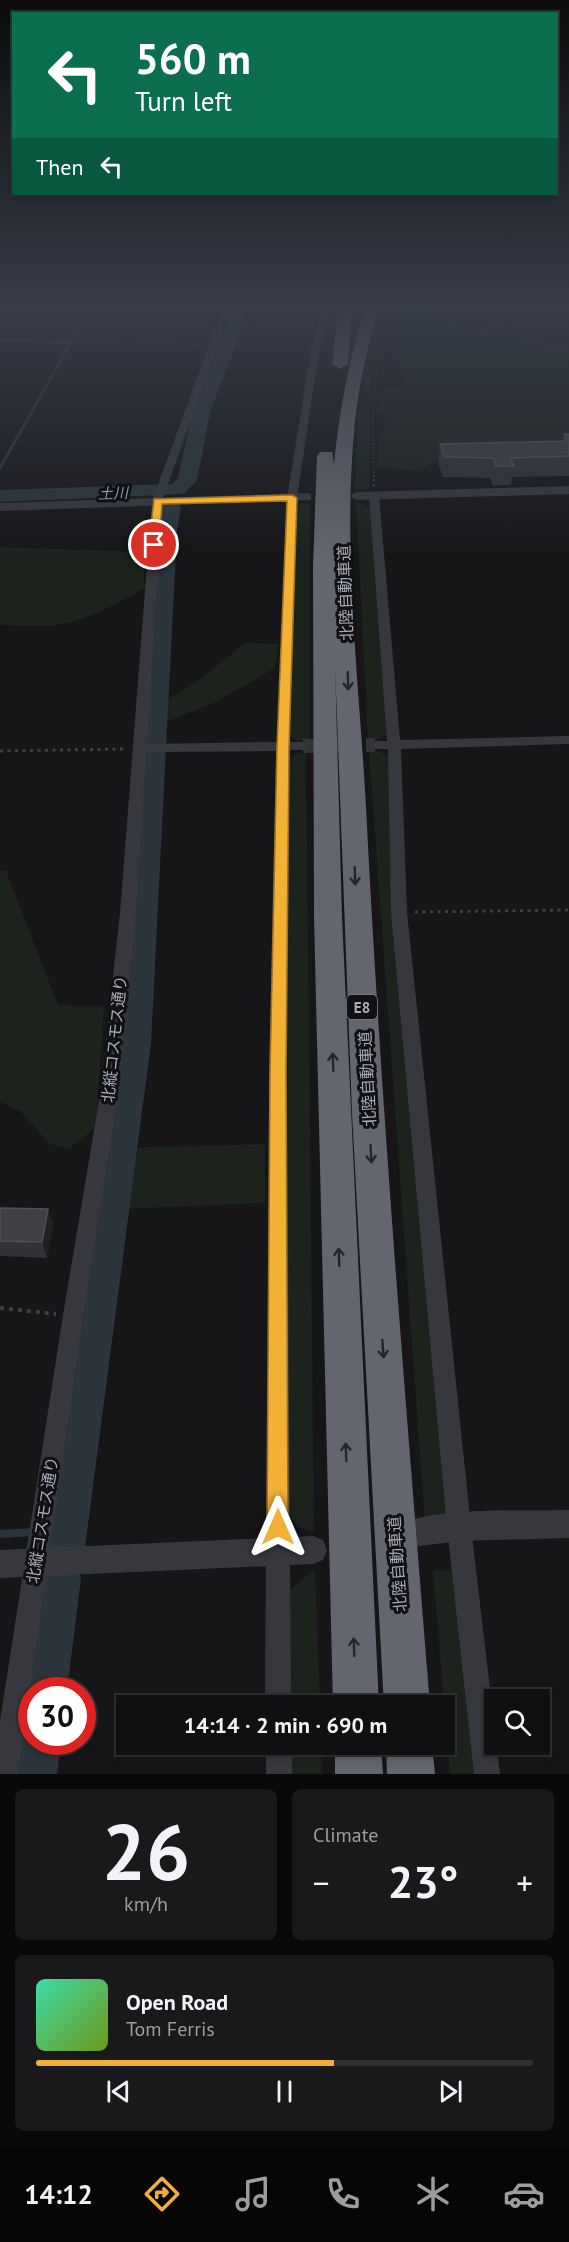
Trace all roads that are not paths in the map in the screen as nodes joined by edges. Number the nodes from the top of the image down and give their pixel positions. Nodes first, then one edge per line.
1 (197, 393) edge
2 (328, 393) edge
3 (333, 393) edge
4 (342, 393) edge
5 (569, 490) edge
6 (159, 495) junction
7 (365, 495) joint
8 (300, 498) junction
9 (0, 507) edge
10 (569, 740) edge
11 (394, 744) junction
12 (375, 745) tunnel mouth
13 (283, 746) junction
14 (303, 746) tunnel mouth
15 (147, 748) junction
16 (569, 1524) edge
17 (459, 1527) junction
18 (412, 1533) dead end
19 (313, 1550) dead end
20 (278, 1551) junction
21 (37, 1557) junction
22 (0, 1564) edge
23 (278, 1695) edge
24 (356, 1695) edge
25 (406, 1695) edge
26 (279, 1755) edge
27 (358, 1755) edge
28 (410, 1755) edge
29 (5, 1774) edge
30 (279, 1774) edge
31 (359, 1774) edge
32 (411, 1774) edge
33 (487, 1774) edge

1 - 6 street, 北縦コスモス通り
2 - 8 street
24 -> 3 highway, 北陸自動車道 / E8
4 -> 25 highway, 北陸自動車道 / E8
5 - 7 street
6 - 8 street
6 - 9 street
6 - 15 street, 北縦コスモス通り
7 - 11 street
8 - 13 street
10 - 11 street
11 - 12 street
11 - 17 street
13 - 14 street
13 - 15 street
13 - 20 street
15 - 21 street, 北縦コスモス通り
16 - 17 street
17 - 18 street
17 - 33 street
19 - 20 street
20 - 21 street
20 - 23 street
21 - 22 street
21 - 29 street, 北縦コスモス通り
26 - 30 street
27 - 31 highway
28 - 32 highway

